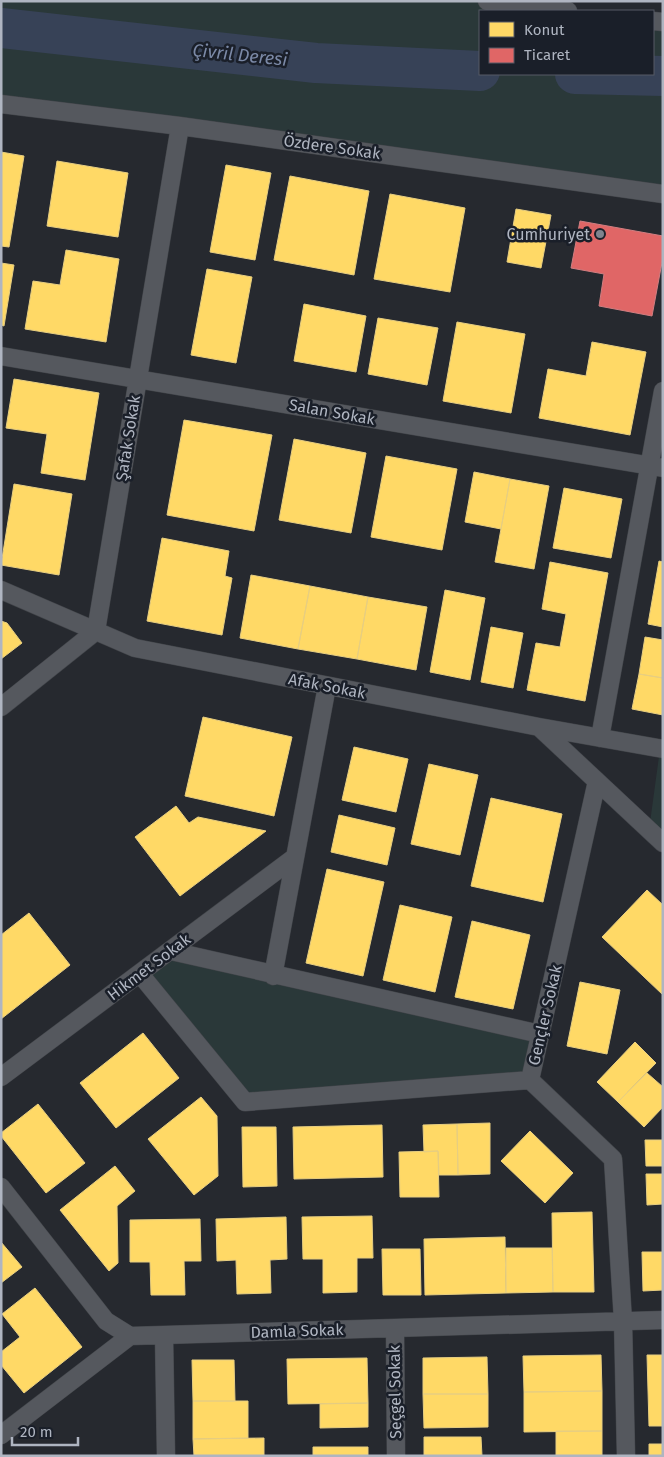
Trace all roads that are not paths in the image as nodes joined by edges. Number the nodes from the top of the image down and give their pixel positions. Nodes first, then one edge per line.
1 (487, 1) edge
2 (560, 7) edge
3 (1, 104) edge
4 (180, 126) junction
5 (663, 194) edge
6 (1, 356) edge
7 (138, 379) junction
8 (663, 391) edge
9 (656, 467) edge
10 (1, 590) edge
11 (96, 631) junction
12 (327, 686) junction
13 (1, 706) edge
14 (539, 727) junction
15 (600, 738) junction
16 (663, 749) edge
17 (597, 782) junction
18 (663, 843) edge
19 (295, 857) junction
20 (171, 951) junction
21 (140, 974) junction
22 (274, 976) junction
23 (540, 1034) junction
24 (1, 1077) edge
25 (530, 1080) junction
26 (1, 1187) edge
27 (663, 1320) edge
28 (624, 1321) junction
29 (395, 1328) junction
30 (164, 1335) junction
31 (130, 1336) junction
32 (1, 1435) edge
33 (166, 1456) edge
34 (396, 1456) edge
35 (626, 1456) edge

1 - 2 street
3 - 4 street, Özdere Sokak
4 - 5 street, Özdere Sokak
4 - 7 street, Şafak Sokak
6 - 7 street, Salan Sokak
7 - 9 street, Salan Sokak
7 - 11 street, Şafak Sokak
8 - 9 street
9 - 15 street
10 - 11 street, Afak Sokak
11 - 12 street, Afak Sokak
11 - 13 street
12 - 14 street, Afak Sokak
12 - 19 street
14 - 15 street, Afak Sokak
14 - 17 street
15 - 16 street, Afak Sokak
17 - 18 street
17 - 23 street, Gençler Sokak
19 - 20 street, Hikmet Sokak
19 - 22 street
20 - 21 street, Hikmet Sokak
20 - 22 street
21 - 24 street, Hikmet Sokak
21 - 25 street
22 - 23 street
23 - 25 street, Gençler Sokak
25 - 28 street, Gençler Sokak
26 - 31 street
27 - 28 street, Damla Sokak
28 - 29 street, Damla Sokak
28 - 35 street, Gençler Sokak
29 - 30 street, Damla Sokak
29 - 34 street, Seçgel Sokak
30 - 31 street, Damla Sokak
30 - 33 street
31 - 32 street

